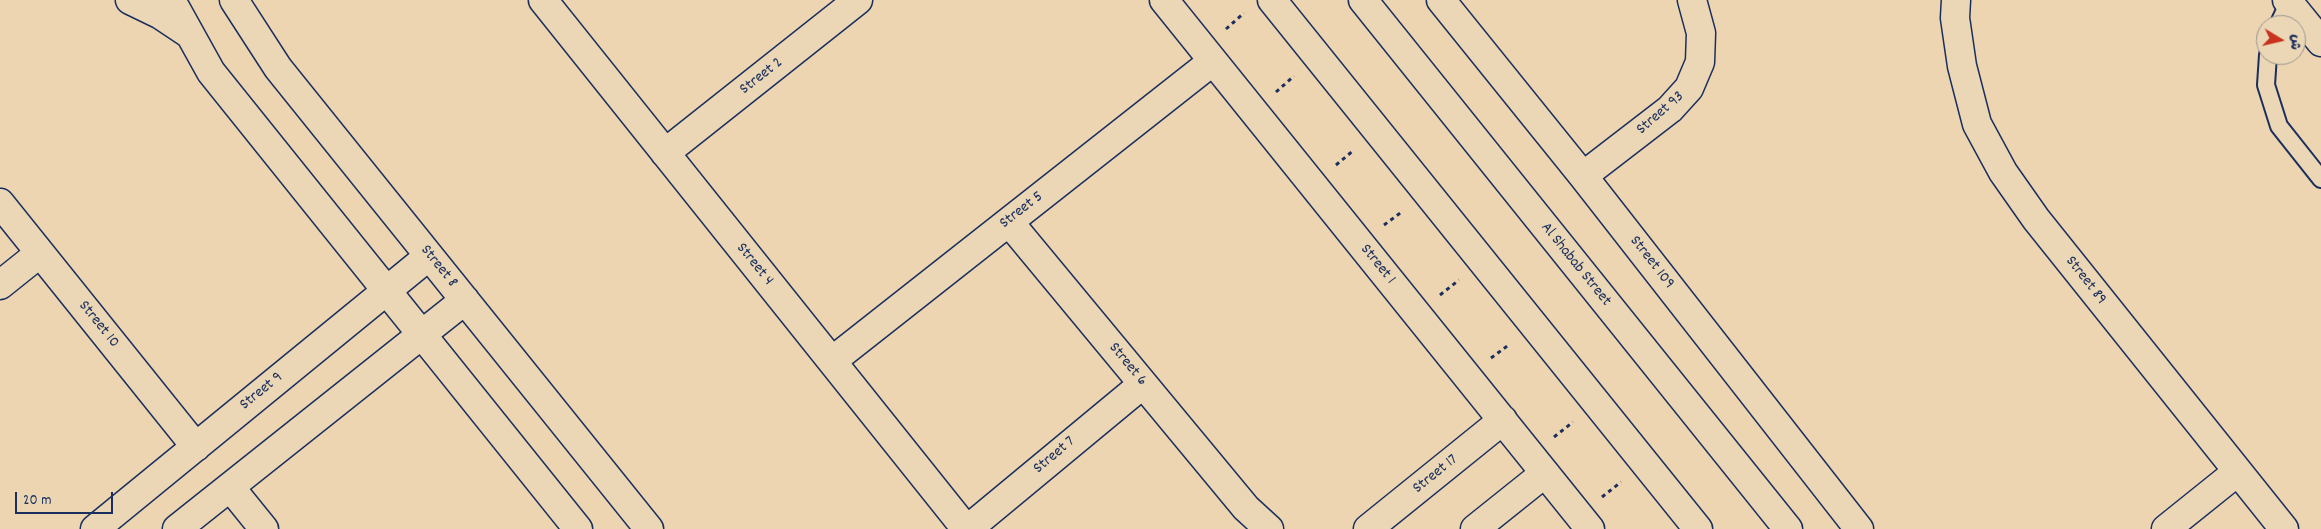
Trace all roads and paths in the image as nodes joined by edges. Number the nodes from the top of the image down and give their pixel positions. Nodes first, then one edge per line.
1 (130, 0) edge
2 (172, 0) edge
3 (234, 0) edge
4 (543, 0) edge
5 (858, 0) edge
6 (1164, 0) edge
7 (1272, 0) edge
8 (1363, 0) edge
9 (1441, 0) edge
10 (1692, 0) edge
11 (1956, 0) edge
12 (2284, 9) edge
13 (1246, 12) dead end
14 (190, 34) junction
15 (2321, 42) edge
16 (1208, 54) junction
17 (1318, 56) junction
18 (2267, 65) edge
19 (1254, 111) junction
20 (665, 153) junction
21 (1583, 176) junction
22 (2321, 179) edge
23 (0, 203) edge
24 (1008, 222) junction
25 (40, 253) junction
26 (430, 256) junction
27 (0, 285) edge
28 (387, 291) junction
29 (465, 300) junction
30 (422, 334) junction
31 (832, 361) junction
32 (1143, 384) junction
33 (1596, 403) junction
34 (1503, 420) junction
35 (196, 447) junction
36 (1644, 462) junction
37 (1538, 464) junction
38 (2237, 472) junction
39 (230, 487) junction
40 (1248, 518) edge
41 (1585, 522) edge
42 (95, 529) edge
43 (178, 529) edge
44 (264, 529) edge
45 (578, 529) edge
46 (649, 529) edge
47 (967, 529) edge
48 (1269, 529) edge
49 (1368, 529) edge
50 (1475, 529) edge
51 (1698, 529) edge
52 (1788, 529) edge
53 (1859, 529) edge
54 (2166, 529) edge
55 (2284, 529) edge

1 - 14 street
2 - 14 street
3 - 26 street, Street 8
4 - 20 street, Street 4
5 - 20 street, Street 2
6 - 16 street, Street 1
7 - 17 street
8 - 52 street, Al Shabab Street
9 - 21 street, Street 109
10 - 21 street, Street 93
11 - 38 street, Street 89
12 - 15 street
13 - 16 path
14 - 28 street
16 - 19 street, Street 1
16 - 24 street, Street 5
17 - 19 path
17 - 33 street
18 - 22 lane
19 - 34 street, Street 1
20 - 31 street, Street 4
21 - 53 street, Street 109
23 - 25 street, Street 10
24 - 31 street, Street 5
24 - 32 street, Street 6
25 - 27 street
25 - 35 street, Street 10
26 - 28 street, Street 9
26 - 29 street, Street 8
28 - 30 street
28 - 35 street, Street 9
29 - 30 street
29 - 46 street, Street 8
30 - 39 street
30 - 45 street
31 - 47 street, Street 4
32 - 40 street, Street 6
32 - 47 street, Street 7
33 - 36 street
33 - 37 path
34 - 37 street, Street 1
34 - 49 street, Street 17
35 - 42 street, Street 9
36 - 41 path
36 - 51 street
37 - 41 street, Street 1
37 - 50 street
38 - 54 street
38 - 55 street, Street 89
39 - 43 street
39 - 44 street
40 - 48 street, Street 6

